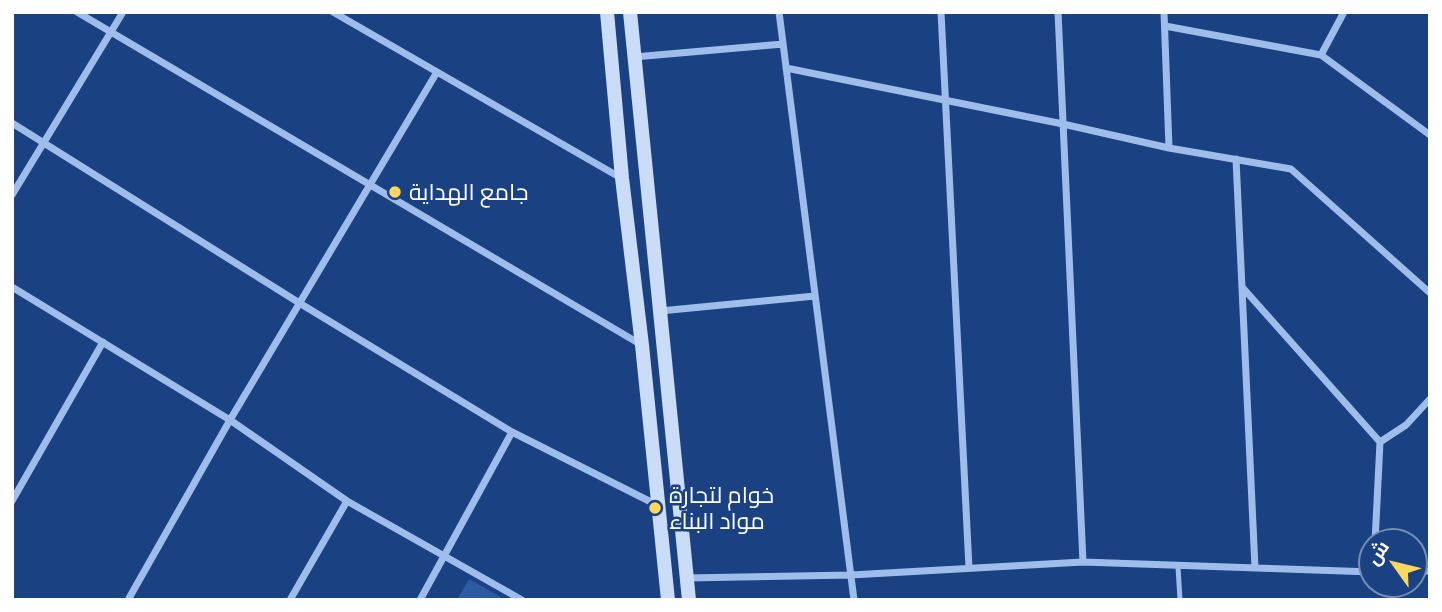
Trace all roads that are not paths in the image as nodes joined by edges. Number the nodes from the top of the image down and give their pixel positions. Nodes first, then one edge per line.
1 (77, 12) edge
2 (123, 12) edge
3 (333, 12) edge
4 (607, 12) edge
5 (630, 12) edge
6 (779, 12) edge
7 (941, 12) edge
8 (1058, 12) edge
9 (1164, 12) edge
10 (1344, 12) edge
11 (1165, 26) junction
12 (112, 31) junction
13 (783, 44) junction
14 (1321, 55) junction
15 (634, 57) junction
16 (786, 68) junction
17 (437, 72) junction
18 (945, 100) junction
19 (12, 123) edge
20 (1063, 124) junction
21 (1430, 135) edge
22 (45, 141) junction
23 (1169, 148) junction
24 (1236, 159) junction
25 (622, 178) junction
26 (370, 187) junction
27 (12, 195) edge
28 (12, 287) edge
29 (1242, 287) junction
30 (1430, 293) edge
31 (815, 296) junction
32 (301, 303) junction
33 (660, 311) junction
34 (103, 342) junction
35 (642, 345) junction
36 (1430, 399) edge
37 (230, 420) junction
38 (512, 432) junction
39 (1380, 442) junction
40 (12, 501) edge
41 (347, 501) junction
42 (659, 506) junction
43 (1376, 528) edge
44 (443, 557) junction
45 (1083, 562) junction
46 (1178, 567) junction
47 (969, 568) junction
48 (1255, 568) junction
49 (1358, 572) edge
50 (851, 575) junction
51 (687, 578) junction
52 (128, 600) edge
53 (290, 600) edge
54 (420, 600) edge
55 (522, 600) edge
56 (668, 600) edge
57 (689, 600) edge
58 (854, 600) edge
59 (1180, 600) edge

1 - 12 street
2 - 12 street
3 - 17 street
4 - 25 main road
5 - 15 main road
6 - 13 street
7 - 18 street
8 - 20 street
9 - 11 street
10 - 14 street
11 - 14 street
11 - 23 street
12 - 22 street
12 - 26 street
13 - 15 street
13 - 16 street
14 - 21 street
15 - 33 main road
16 - 18 street
16 - 31 street
17 - 25 street
17 - 26 street
18 - 20 street
18 - 47 street
19 - 22 street
20 - 23 street
20 - 45 street
22 - 27 street
22 - 32 street
23 - 24 street
24 - 29 street
24 - 30 street
25 - 35 main road
26 - 32 street
26 - 35 street
28 - 34 street
29 - 39 street
29 - 48 street
31 - 33 street
31 - 50 street
32 - 37 street
32 - 38 street
33 - 51 main road
34 - 37 street
34 - 40 street
35 - 42 main road
36 - 39 street
37 - 41 street
37 - 52 street
38 - 42 street
38 - 44 street
39 - 43 street
41 - 44 street
41 - 53 street
42 - 56 main road
44 - 54 street
44 - 55 street
45 - 46 street
45 - 47 street
46 - 48 street
46 - 59 lane
47 - 50 street
48 - 49 street
50 - 51 street
50 - 58 street
51 - 57 main road

